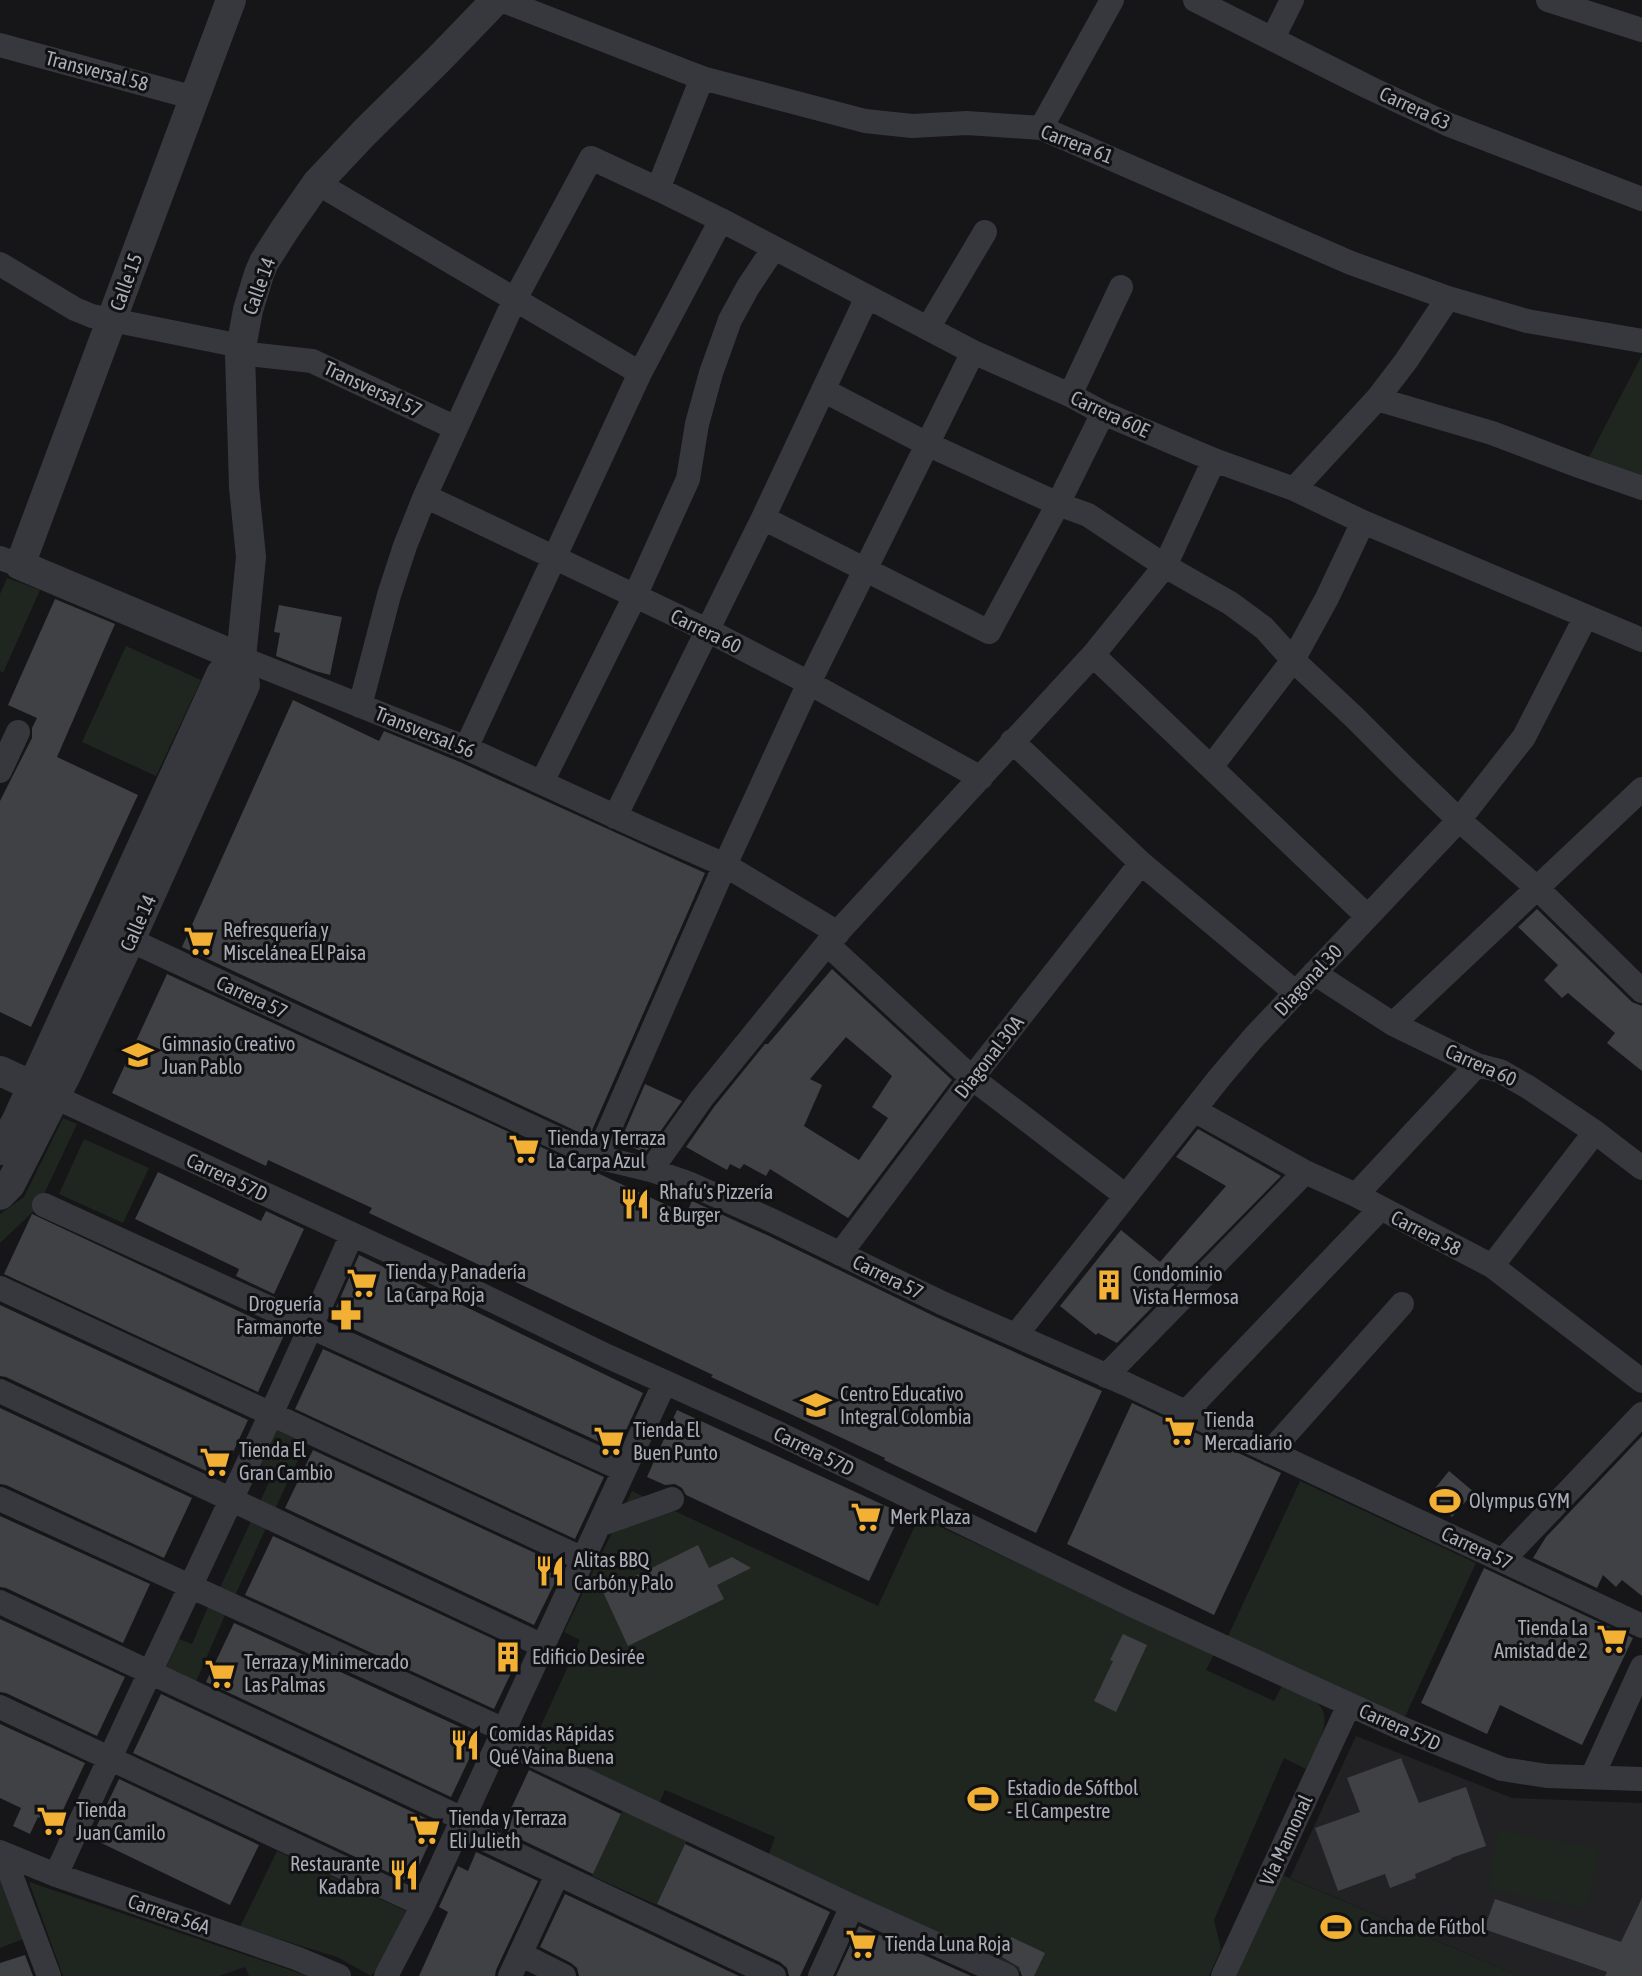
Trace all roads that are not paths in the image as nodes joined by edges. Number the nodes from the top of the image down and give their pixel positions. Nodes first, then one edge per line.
1 (231, 0) edge
2 (498, 0) edge
3 (1112, 0) edge
4 (1292, 0) edge
5 (1548, 0) edge
6 (1200, 1) edge
7 (1642, 30) edge
8 (1273, 38) junction
9 (0, 45) edge
10 (702, 78) junction
11 (195, 98) junction
12 (1041, 128) junction
13 (317, 183) junction
14 (658, 189) junction
15 (1642, 199) edge
16 (721, 220) junction
17 (985, 232) dead end
18 (774, 248) junction
19 (0, 264) edge
20 (1121, 287) dead end
21 (867, 297) junction
22 (1448, 298) junction
23 (514, 301) junction
24 (111, 321) junction
25 (928, 328) junction
26 (1642, 341) edge
27 (240, 349) junction
28 (973, 352) junction
29 (640, 373) junction
30 (823, 390) junction
31 (1070, 395) junction
32 (1377, 399) junction
33 (1103, 413) junction
34 (456, 428) junction
35 (927, 444) junction
36 (1214, 460) junction
37 (1642, 488) edge
38 (1294, 489) junction
39 (425, 496) junction
40 (1058, 504) junction
41 (763, 518) junction
42 (1363, 522) junction
43 (554, 557) junction
44 (10, 561) edge
45 (1165, 566) junction
46 (866, 568) junction
47 (635, 596) junction
48 (1585, 618) junction
49 (707, 630) junction
50 (1642, 640) edge
51 (1093, 655) junction
52 (241, 658) junction
53 (1293, 660) junction
54 (809, 683) junction
55 (360, 706) junction
56 (18, 732) dead end
57 (1012, 741) junction
58 (466, 748) junction
59 (1211, 767) junction
60 (0, 771) edge
61 (981, 778) junction
62 (542, 782) junction
63 (1642, 789) edge
64 (615, 817) junction
65 (1459, 820) junction
66 (1141, 863) junction
67 (725, 865) junction
68 (1537, 888) junction
69 (1367, 916) junction
70 (833, 938) junction
71 (130, 940) junction
72 (1314, 973) junction
73 (1642, 991) edge
74 (1296, 993) junction
75 (1393, 1024) junction
76 (1477, 1065) junction
77 (0, 1071) edge
78 (972, 1078) junction
79 (44, 1091) junction
80 (1194, 1110) junction
81 (1595, 1132) junction
82 (0, 1150) edge
83 (597, 1157) junction
84 (1642, 1168) edge
85 (651, 1170) junction
86 (1305, 1172) junction
87 (0, 1195) edge
88 (1356, 1195) junction
89 (1126, 1196) junction
90 (44, 1205) dead end
91 (1380, 1209) junction
92 (352, 1234) junction
93 (840, 1254) junction
94 (1492, 1266) junction
95 (0, 1288) edge
96 (1402, 1304) dead end
97 (312, 1327) junction
98 (1016, 1335) junction
99 (1106, 1376) junction
100 (1642, 1381) edge
101 (665, 1382) junction
102 (0, 1391) edge
103 (1185, 1413) junction
104 (1642, 1414) edge
105 (271, 1415) junction
106 (1270, 1452) junction
107 (624, 1470) junction
108 (0, 1499) edge
109 (672, 1499) dead end
110 (232, 1500) junction
111 (599, 1525) junction
112 (583, 1559) junction
113 (1503, 1560) junction
114 (190, 1587) junction
115 (0, 1602) edge
116 (1640, 1622) edge
117 (543, 1646) junction
118 (1642, 1667) edge
119 (150, 1674) junction
120 (1349, 1705) junction
121 (0, 1707) edge
122 (502, 1735) junction
123 (108, 1759) junction
124 (1592, 1777) junction
125 (1642, 1779) edge
126 (461, 1823) junction
127 (2, 1853) edge
128 (56, 1875) junction
129 (557, 1875) junction
130 (423, 1905) junction
131 (852, 1906) junction
132 (515, 1965) edge
133 (49, 1976) edge
134 (339, 1976) edge
135 (386, 1976) edge
136 (564, 1976) edge
137 (774, 1976) edge
138 (820, 1976) edge
139 (1007, 1976) edge
140 (1223, 1976) edge

1 - 11 street, Calle 15
2 - 10 street, Carrera 61
2 - 13 street, Calle 14
3 - 12 street
4 - 8 street
5 - 7 street
6 - 8 street, Carrera 63
8 - 15 street, Carrera 63
9 - 11 street, Transversal 58
10 - 12 street, Carrera 61
10 - 14 street
11 - 24 street, Calle 15
12 - 22 street, Carrera 61
13 - 23 street
13 - 27 street, Calle 14
14 - 16 street, Carrera 60E
14 - 23 street, Carrera 60E
16 - 18 street, Carrera 60E
16 - 29 street
17 - 25 street
18 - 21 street, Carrera 60E
18 - 47 street
19 - 24 street, Transversal 57
20 - 31 street
21 - 25 street, Carrera 60E
21 - 30 street
22 - 26 street, Carrera 61
22 - 32 street
23 - 29 street
23 - 34 street
24 - 27 street, Transversal 57
24 - 44 street, Calle 15
25 - 28 street, Carrera 60E
27 - 34 street, Transversal 57
27 - 52 street, Calle 14
28 - 31 street, Carrera 60E
28 - 35 street
29 - 43 street
30 - 35 street
30 - 41 street
31 - 33 street, Carrera 60E
32 - 37 street
32 - 38 street
33 - 36 street, Carrera 60E
33 - 40 street
34 - 39 street
35 - 40 street
35 - 46 street
36 - 38 street, Carrera 60E
36 - 45 street
38 - 42 street, Carrera 60E
39 - 43 street, Carrera 60
39 - 55 street
40 - 45 street
40 - 46 street
41 - 46 street
41 - 49 street
42 - 48 street, Carrera 60E
42 - 53 street
43 - 47 street, Carrera 60
43 - 58 street
44 - 52 street, Transversal 56
45 - 51 street
45 - 53 street
46 - 54 street
47 - 49 street, Carrera 60
47 - 62 street
48 - 50 street, Carrera 60E
48 - 65 street, Diagonal 30
49 - 54 street, Carrera 60
49 - 64 street
51 - 57 street
51 - 59 street
52 - 55 street, Transversal 56
52 - 71 street, Calle 14
52 - 79 street, Calle 14
53 - 59 street
53 - 65 street
54 - 61 street, Carrera 60
54 - 67 street
55 - 58 street, Transversal 56
56 - 60 street
57 - 61 street
57 - 66 street
58 - 62 street, Transversal 56
59 - 69 street
61 - 70 street
62 - 64 street, Transversal 56
63 - 68 street
64 - 67 street, Transversal 56
65 - 68 street
65 - 69 street, Diagonal 30
66 - 74 street
66 - 78 street, Diagonal 30A
67 - 70 street, Transversal 56
67 - 83 street
68 - 73 street
68 - 75 street
69 - 72 street, Diagonal 30
70 - 78 street
70 - 85 street
71 - 79 street, Calle 14
71 - 83 street, Carrera 57
72 - 74 street, Diagonal 30
72 - 75 street, Carrera 60
74 - 80 street, Diagonal 30
75 - 76 street, Carrera 60
76 - 81 street, Carrera 60
76 - 88 street
77 - 79 street, Carrera 57D
78 - 89 street
78 - 93 street, Diagonal 30A
79 - 82 street
79 - 87 street
79 - 92 street, Carrera 57D
80 - 86 street, Carrera 58
80 - 89 street, Diagonal 30
81 - 84 street, Carrera 60
81 - 94 street
83 - 85 street, Carrera 57
85 - 93 street, Carrera 57
86 - 88 street, Carrera 58
86 - 99 street
88 - 91 street, Carrera 58
89 - 98 street, Diagonal 30
90 - 97 street
91 - 94 street, Carrera 58
91 - 103 street
92 - 97 street
92 - 101 street, Carrera 57D
93 - 98 street, Carrera 57
94 - 100 street, Carrera 58
95 - 105 street
96 - 106 street
97 - 105 street
97 - 107 street
98 - 99 street, Carrera 57
99 - 103 street, Carrera 57
101 - 107 street
101 - 120 street, Carrera 57D
102 - 110 street
103 - 106 street, Carrera 57
104 - 113 street
105 - 110 street
105 - 112 street
106 - 113 street, Carrera 57
107 - 111 street
108 - 114 street
109 - 111 street
110 - 114 street
110 - 117 street
111 - 112 street
112 - 117 street
113 - 116 street, Carrera 57
114 - 119 street
114 - 122 street
115 - 119 street
117 - 122 street
118 - 124 street
119 - 123 street
119 - 126 street
120 - 124 street, Carrera 57D
120 - 140 street, Vía Mamonal
121 - 123 street
122 - 126 street
122 - 131 street
123 - 128 street
123 - 130 street
124 - 125 street, Carrera 57D
126 - 129 street
126 - 130 street
127 - 128 street, Carrera 56A
127 - 133 street
128 - 134 street, Carrera 56A
129 - 132 street
129 - 137 street
130 - 135 street
131 - 138 street
131 - 139 street
132 - 136 street

